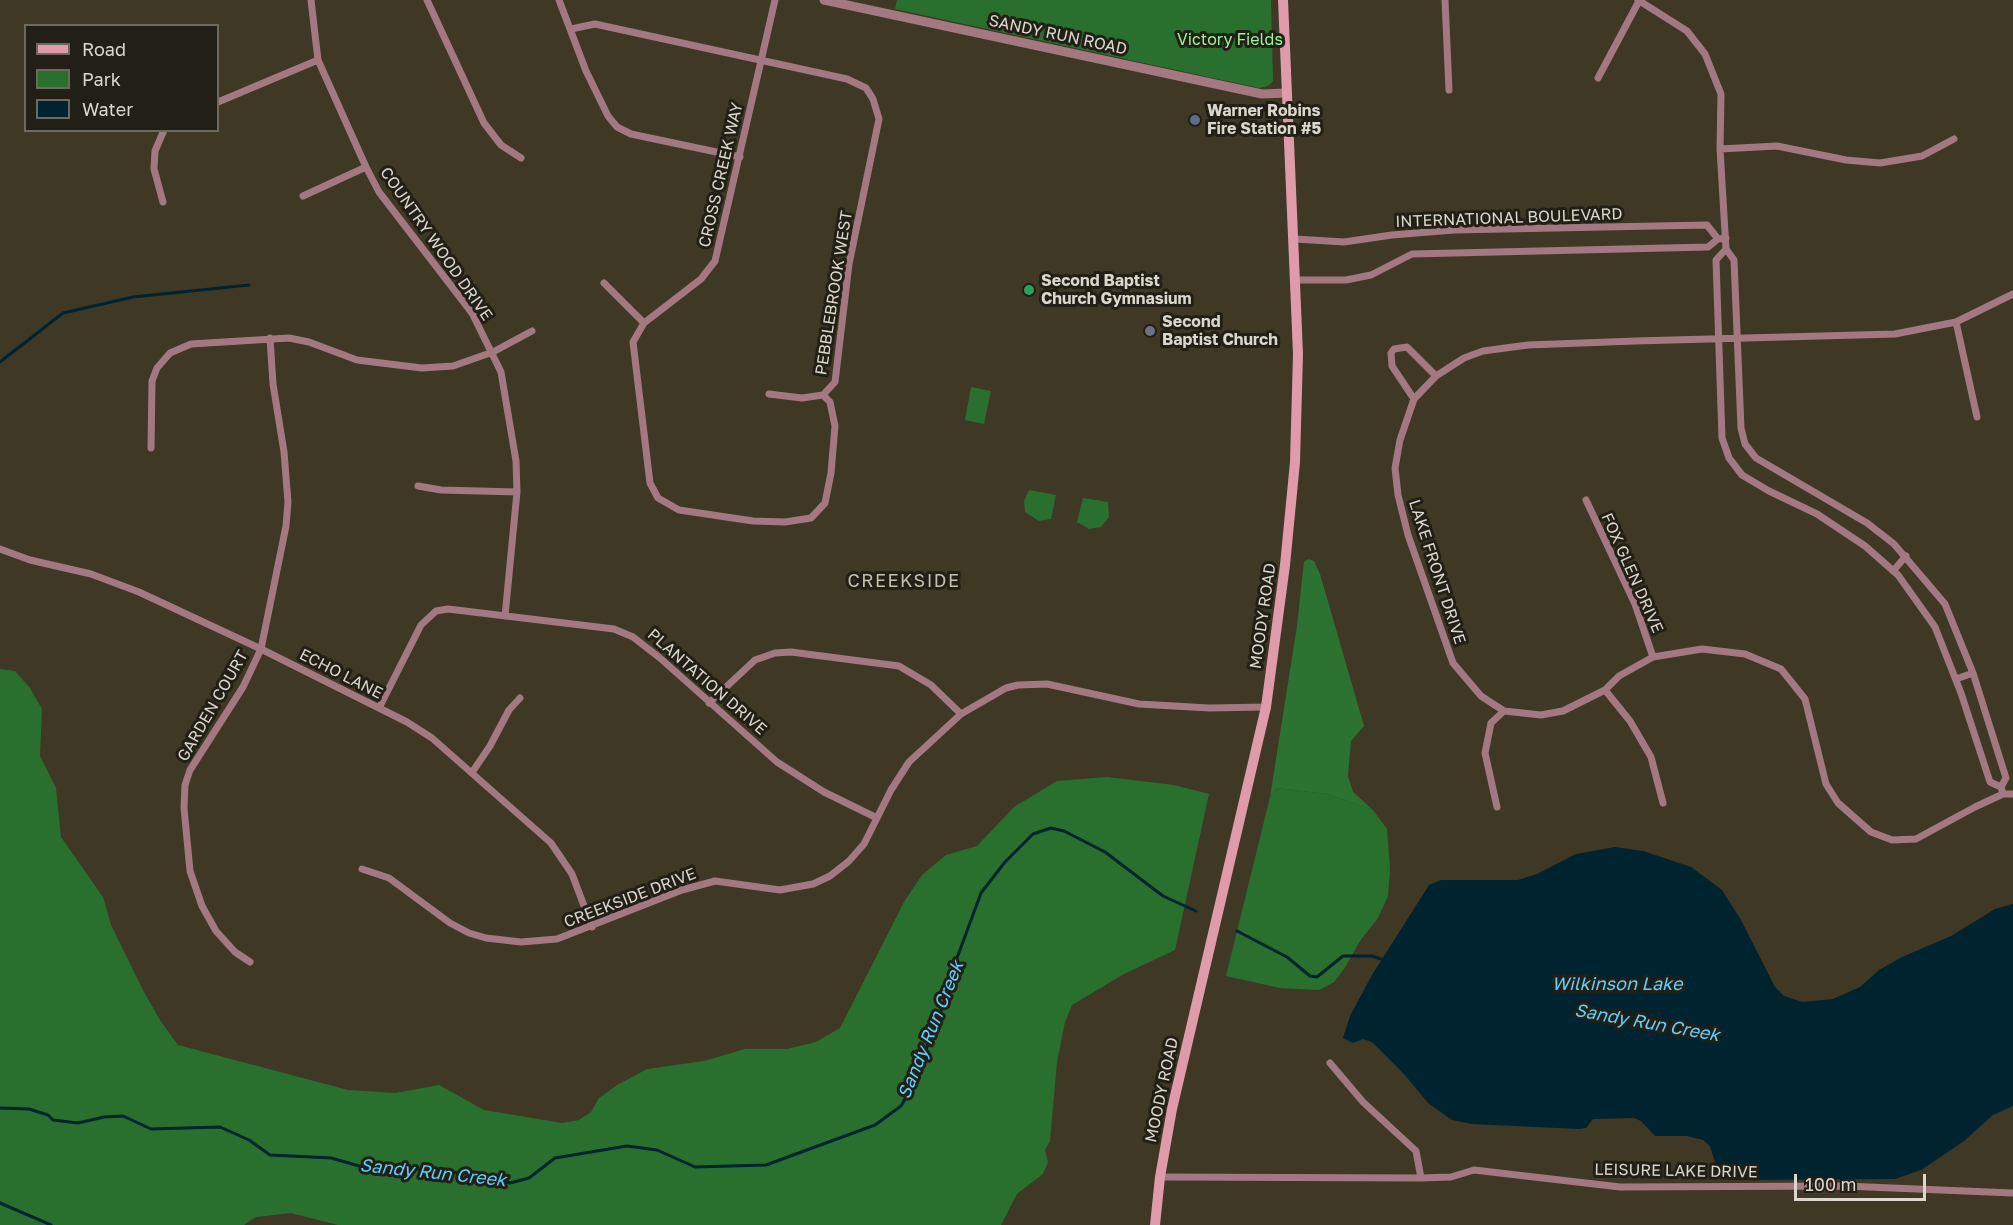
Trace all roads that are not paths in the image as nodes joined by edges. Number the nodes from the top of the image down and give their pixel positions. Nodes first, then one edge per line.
1 (311, 0) edge
2 (427, 0) edge
3 (559, 0) edge
4 (775, 0) edge
5 (824, 0) edge
6 (1283, 0) edge
7 (1446, 0) edge
8 (1639, 0) edge
9 (571, 29) junction
10 (318, 60) junction
11 (761, 61) junction
12 (1598, 78) dead end
13 (1449, 90) dead end
14 (1286, 93) junction
15 (219, 102) edge
16 (163, 132) edge
17 (1954, 139) dead end
18 (1720, 149) junction
19 (740, 157) junction
20 (521, 158) dead end
21 (366, 168) junction
22 (303, 196) dead end
23 (163, 202) dead end
24 (1722, 238) junction
25 (1295, 239) junction
26 (1726, 249) junction
27 (1296, 280) junction
28 (604, 283) dead end
29 (2013, 294) edge
30 (1956, 322) junction
31 (644, 323) junction
32 (532, 331) dead end
33 (270, 338) junction
34 (1719, 339) junction
35 (1736, 339) junction
36 (493, 352) junction
37 (1436, 376) junction
38 (769, 394) dead end
39 (824, 395) junction
40 (1414, 399) junction
41 (1977, 417) dead end
42 (151, 448) dead end
43 (418, 486) dead end
44 (517, 492) junction
45 (1586, 500) dead end
46 (0, 549) edge
47 (1906, 556) junction
48 (1893, 571) junction
49 (505, 616) junction
50 (261, 649) junction
51 (1653, 657) junction
52 (1974, 673) junction
53 (1956, 679) junction
54 (1605, 690) junction
55 (519, 698) dead end
56 (709, 703) junction
57 (1266, 707) junction
58 (379, 708) junction
59 (1504, 711) junction
60 (961, 714) junction
61 (472, 771) junction
62 (2002, 790) junction
63 (2013, 794) edge
64 (1663, 803) dead end
65 (1497, 807) dead end
66 (877, 818) junction
67 (362, 869) dead end
68 (592, 927) junction
69 (250, 962) dead end
70 (1330, 1063) dead end
71 (1160, 1177) junction
72 (1421, 1178) junction
73 (2013, 1192) edge
74 (1155, 1225) edge

1 - 10 street, COUNTRY WOOD DRIVE
2 - 20 street
3 - 9 street
4 - 11 street, CROSS CREEK WAY
5 - 14 street, SANDY RUN ROAD
6 - 14 main road, MOODY ROAD
7 - 13 street
8 - 12 street
8 - 18 street
9 - 11 street, PEBBLEBROOK WEST
9 - 19 street
10 - 15 street
10 - 21 street, COUNTRY WOOD DRIVE
11 - 19 street, CROSS CREEK WAY
11 - 39 street, PEBBLEBROOK WEST
14 - 25 main road, MOODY ROAD
16 - 23 street
17 - 18 street
18 - 24 street
19 - 31 street, CROSS CREEK WAY
21 - 22 street
21 - 36 street, COUNTRY WOOD DRIVE
24 - 25 street, INTERNATIONAL BOULEVARD
24 - 26 street
24 - 27 street, INTERNATIONAL BOULEVARD
25 - 27 main road, MOODY ROAD
26 - 34 street
26 - 35 street
27 - 57 main road, MOODY ROAD
28 - 31 street
29 - 30 street, LAKE FRONT DRIVE
30 - 35 street, LAKE FRONT DRIVE
30 - 41 street
31 - 39 street, PEBBLEBROOK WEST
32 - 36 street
33 - 36 street
33 - 42 street
33 - 50 street, GARDEN COURT
34 - 35 street, LAKE FRONT DRIVE
34 - 37 street, LAKE FRONT DRIVE
34 - 48 street
35 - 47 street
36 - 44 street, COUNTRY WOOD DRIVE
37 - 40 street, LAKE FRONT DRIVE
37 - 40 street
38 - 39 street
40 - 59 street, LAKE FRONT DRIVE
43 - 44 street
44 - 49 street, COUNTRY WOOD DRIVE
45 - 51 street, FOX GLEN DRIVE
46 - 50 street, ECHO LANE
47 - 48 street
47 - 52 street
48 - 53 street
49 - 56 street, PLANTATION DRIVE
49 - 58 street, PLANTATION DRIVE
50 - 58 street, ECHO LANE
50 - 69 street, GARDEN COURT
51 - 54 street, LAKE FRONT DRIVE
51 - 62 street, LAKE FRONT DRIVE
52 - 53 street
52 - 62 street
53 - 62 street
54 - 59 street, LAKE FRONT DRIVE
54 - 64 street
55 - 61 street
56 - 60 street
56 - 66 street, PLANTATION DRIVE
57 - 60 street, CREEKSIDE DRIVE
57 - 71 main road, MOODY ROAD
58 - 61 street, ECHO LANE
59 - 65 street
60 - 66 street, CREEKSIDE DRIVE
61 - 68 street, ECHO LANE
62 - 63 street, LAKE FRONT DRIVE
66 - 68 street, CREEKSIDE DRIVE
67 - 68 street, CREEKSIDE DRIVE
70 - 72 street
71 - 72 street, LEISURE LAKE DRIVE
71 - 74 main road, MOODY ROAD
72 - 73 street, LEISURE LAKE DRIVE

